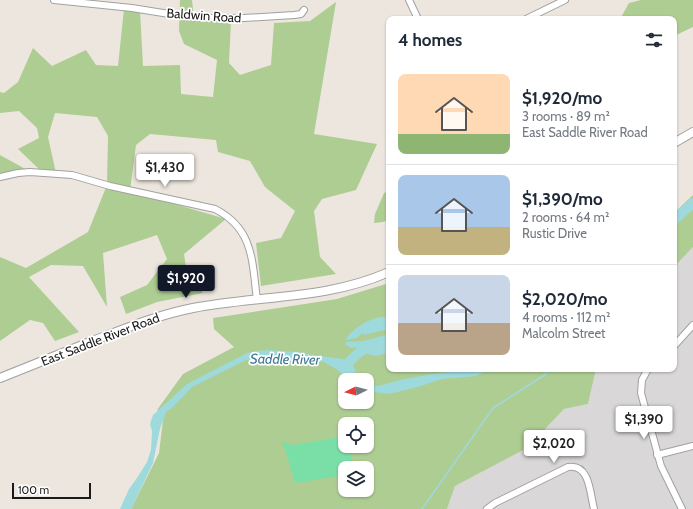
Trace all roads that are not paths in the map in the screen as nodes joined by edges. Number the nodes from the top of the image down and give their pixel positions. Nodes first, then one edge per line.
1 (54, 0) edge
2 (410, 0) edge
3 (565, 0) edge
4 (304, 10) dead end
5 (417, 16) edge
6 (532, 16) edge
7 (693, 132) edge
8 (677, 141) edge
9 (0, 177) edge
10 (386, 273) edge
11 (257, 300) junction
12 (693, 325) edge
13 (677, 343) edge
14 (646, 372) edge
15 (0, 378) edge
16 (693, 446) edge
17 (657, 455) junction
18 (487, 509) edge
19 (594, 509) edge
20 (682, 509) edge

1 - 4 street, Baldwin Road
2 - 5 street
3 - 6 street
7 - 8 street
9 - 11 street
10 - 11 street, East Saddle River Road
11 - 15 street, East Saddle River Road
12 - 13 street
14 - 17 street
16 - 17 street
17 - 20 street
18 - 19 street

